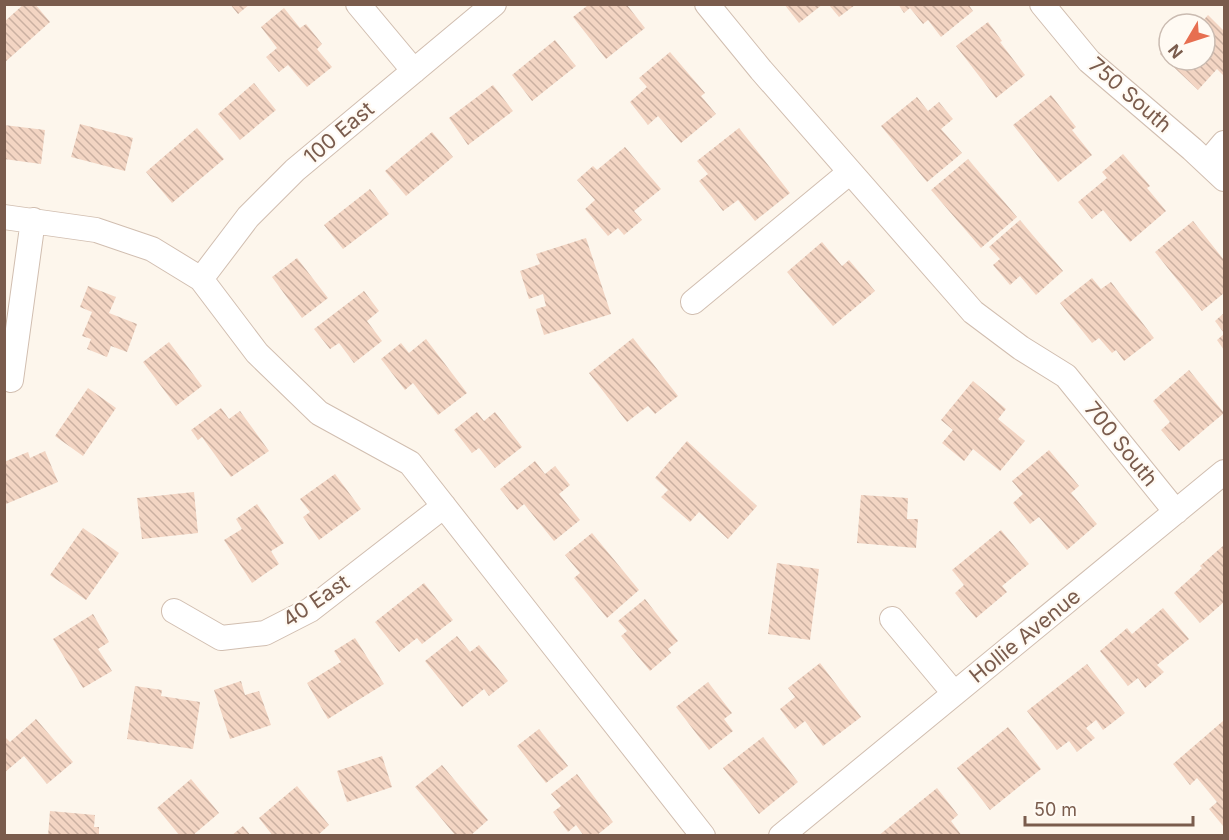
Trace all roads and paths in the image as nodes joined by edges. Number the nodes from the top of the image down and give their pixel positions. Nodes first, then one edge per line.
1 (358, 4) edge
2 (494, 4) edge
3 (706, 4) edge
4 (1042, 4) edge
5 (414, 71) junction
6 (1224, 142) edge
7 (1207, 163) junction
8 (850, 172) junction
9 (1224, 179) edge
10 (4, 217) edge
11 (33, 220) junction
12 (201, 279) junction
13 (693, 302) dead end
14 (11, 380) dead end
15 (1224, 472) edge
16 (444, 506) junction
17 (1176, 512) junction
18 (174, 611) dead end
19 (892, 619) dead end
20 (954, 693) junction
21 (703, 836) edge
22 (781, 836) edge

1 - 5 street
2 - 5 street, 100 East
3 - 8 street, 700 South
4 - 7 street, 750 South
5 - 12 street, 100 East
6 - 7 street
7 - 9 street, 750 South
8 - 13 street
8 - 17 street, 700 South
10 - 11 street
11 - 12 street
11 - 14 street
12 - 16 street
15 - 17 street, Hollie Avenue
16 - 18 street, 40 East
16 - 21 street
17 - 20 street, Hollie Avenue
19 - 20 street
20 - 22 street, Hollie Avenue

